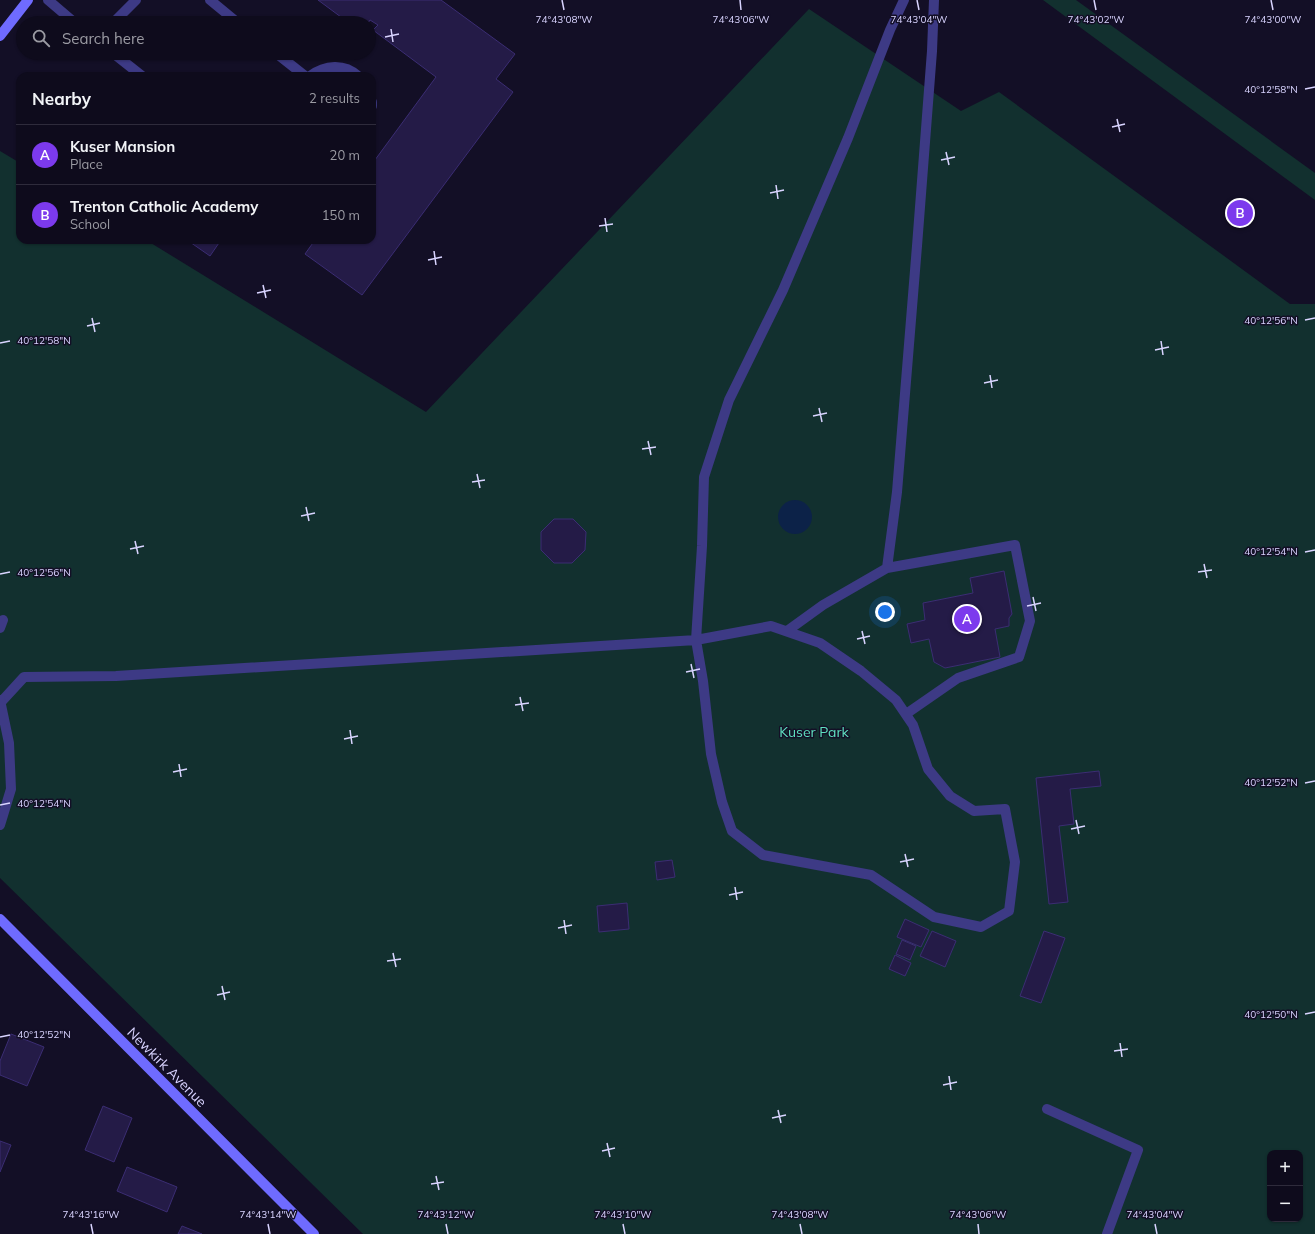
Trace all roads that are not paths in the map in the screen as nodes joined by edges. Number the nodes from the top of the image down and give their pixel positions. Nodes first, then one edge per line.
1 (28, 0) edge
2 (48, 0) edge
3 (136, 0) edge
4 (210, 0) edge
5 (904, 0) edge
6 (934, 0) edge
7 (67, 16) edge
8 (120, 16) edge
9 (229, 16) edge
10 (0, 36) edge
11 (122, 60) edge
12 (285, 60) edge
13 (137, 72) edge
14 (300, 72) edge
15 (315, 72) edge
16 (354, 72) edge
17 (887, 568) junction
18 (787, 631) junction
19 (696, 640) junction
20 (1, 701) edge
21 (906, 714) junction
22 (0, 826) edge
23 (1, 922) edge
24 (1047, 1109) dead end
25 (311, 1233) edge
26 (1107, 1234) edge

1 - 10 street
2 - 7 street
3 - 8 street
4 - 9 street
5 - 19 street
6 - 17 street
11 - 13 street
12 - 14 street
15 - 16 street
17 - 18 street
17 - 21 street
18 - 19 street
18 - 21 street
19 - 20 street
19 - 21 street
20 - 22 street
23 - 25 street, Newkirk Avenue
24 - 26 street

